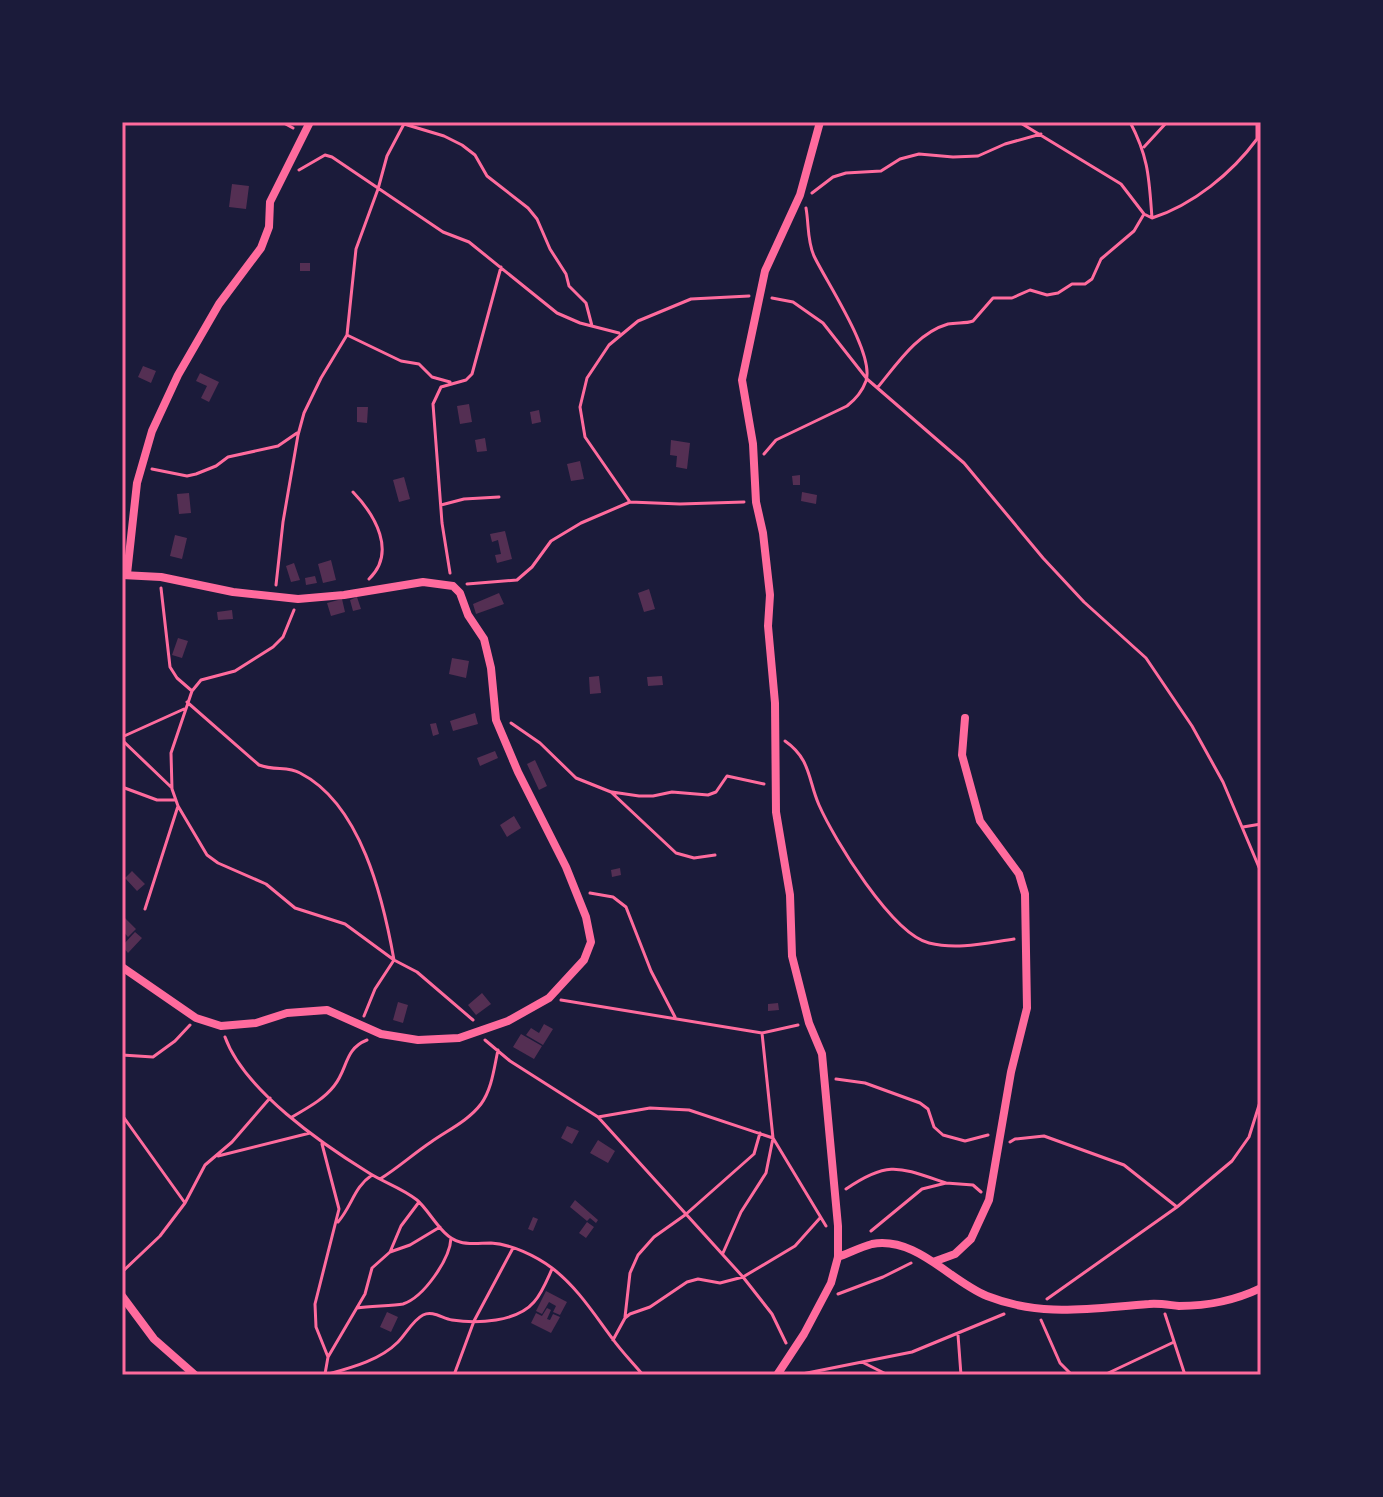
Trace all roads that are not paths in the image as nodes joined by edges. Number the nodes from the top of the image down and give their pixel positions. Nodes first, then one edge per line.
1 (310, 122) edge
2 (820, 122) edge
3 (125, 575) edge
4 (965, 718) dead end
5 (122, 967) edge
6 (838, 1257) junction
7 (933, 1262) junction
8 (1261, 1288) edge
9 (122, 1296) edge
10 (195, 1375) edge
11 (777, 1375) edge

1 - 3 street
2 - 6 street
3 - 5 street
4 - 7 street
6 - 7 street
6 - 11 street
7 - 8 street
9 - 10 street

